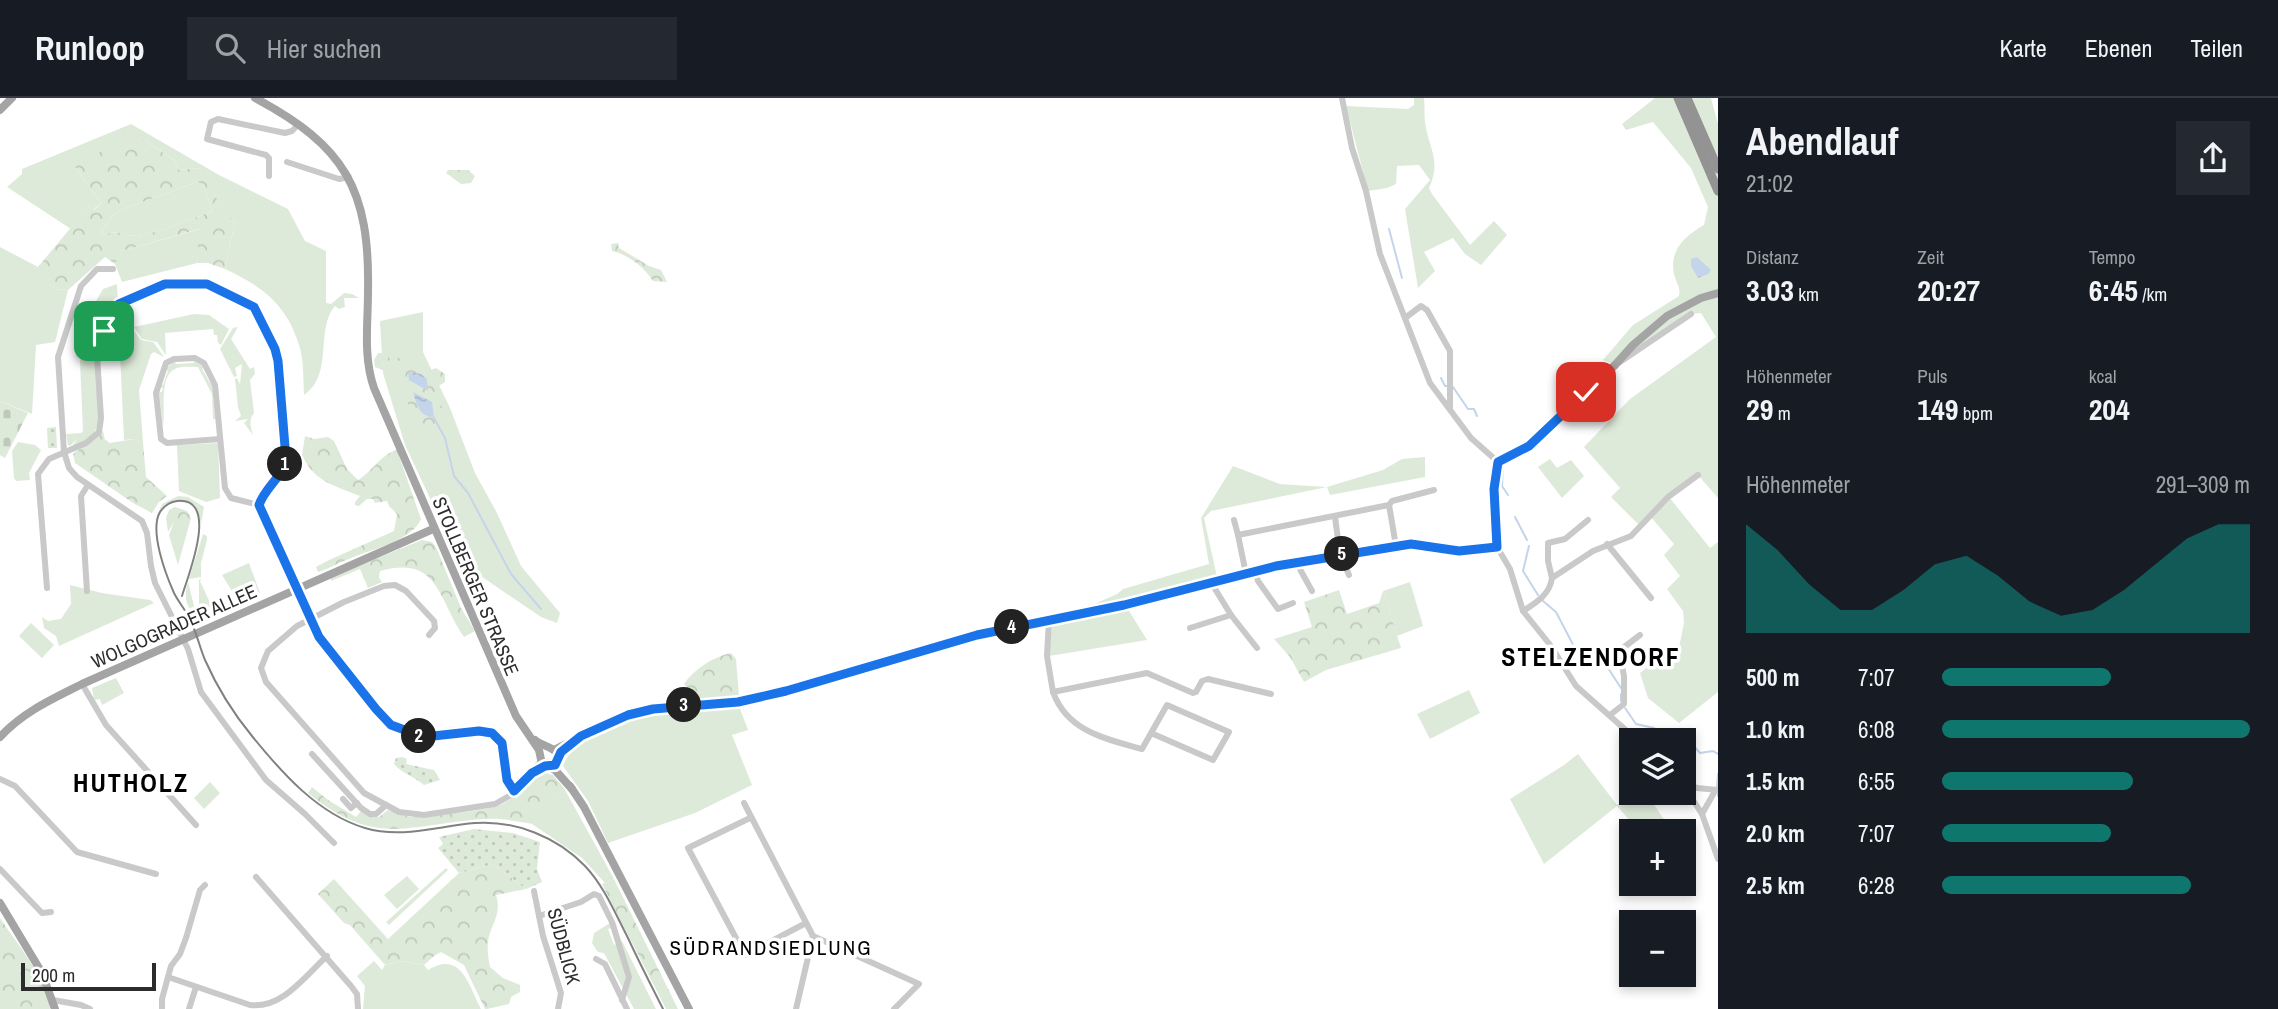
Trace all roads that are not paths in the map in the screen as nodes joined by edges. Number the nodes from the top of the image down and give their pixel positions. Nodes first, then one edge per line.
1 (12, 98) edge
2 (255, 98) edge
3 (1342, 98) edge
4 (1684, 101) edge
5 (0, 110) edge
6 (299, 124) junction
7 (287, 162) dead end
8 (1718, 169) edge
9 (269, 176) dead end
10 (349, 177) junction
11 (1718, 191) edge
12 (113, 269) dead end
13 (1718, 293) edge
14 (1691, 314) dead end
15 (1405, 318) junction
16 (1615, 365) junction
17 (1450, 411) junction
18 (220, 439) junction
19 (64, 452) junction
20 (1498, 462) junction
21 (1698, 475) dead end
22 (88, 485) junction
23 (1434, 490) dead end
24 (259, 505) junction
25 (1389, 505) junction
26 (1335, 517) junction
27 (1234, 520) dead end
28 (1588, 520) dead end
29 (433, 529) junction
30 (1238, 535) junction
31 (1607, 544) junction
32 (1396, 546) junction
33 (1497, 547) junction
34 (1340, 554) junction
35 (1296, 562) junction
36 (1251, 573) junction
37 (1349, 575) dead end
38 (1552, 578) junction
39 (1212, 584) junction
40 (297, 588) junction
41 (47, 589) dead end
42 (1312, 591) dead end
43 (87, 592) dead end
44 (1651, 598) dead end
45 (1293, 603) dead end
46 (1523, 611) junction
47 (1231, 615) junction
48 (311, 618) junction
49 (1049, 619) junction
50 (1191, 628) dead end
51 (429, 635) dead end
52 (1640, 635) dead end
53 (183, 639) junction
54 (1257, 648) dead end
55 (82, 684) junction
56 (1053, 692) junction
57 (1271, 694) dead end
58 (1610, 715) junction
59 (1621, 728) edge
60 (1152, 733) junction
61 (0, 737) edge
62 (312, 754) dead end
63 (549, 758) junction
64 (0, 779) edge
65 (1696, 787) edge
66 (514, 791) junction
67 (1717, 791) edge
68 (343, 799) dead end
69 (356, 803) junction
70 (744, 803) dead end
71 (1696, 804) edge
72 (386, 805) junction
73 (1702, 814) junction
74 (750, 818) junction
75 (196, 825) dead end
76 (334, 843) dead end
77 (1718, 859) edge
78 (0, 869) edge
79 (156, 874) dead end
80 (256, 877) dead end
81 (205, 885) dead end
82 (534, 891) dead end
83 (0, 903) edge
84 (51, 912) dead end
85 (539, 916) junction
86 (806, 923) junction
87 (813, 936) junction
88 (327, 956) junction
89 (596, 959) dead end
90 (167, 977) junction
91 (196, 987) junction
92 (622, 1000) junction
93 (54, 1005) edge
94 (90, 1009) edge
95 (162, 1009) edge
96 (189, 1009) edge
97 (358, 1009) edge
98 (558, 1009) edge
99 (626, 1009) edge
100 (689, 1009) edge
101 (796, 1009) edge
102 (894, 1009) edge

1 - 5 main road
2 - 6 main road, STOLLBERGER STRASSE
3 - 15 street
4 - 8 highway
4 - 11 highway
6 - 9 street
6 - 10 main road, STOLLBERGER STRASSE
7 - 10 street
10 - 29 main road, STOLLBERGER STRASSE
12 - 19 street
13 - 16 main road
14 - 16 street
15 - 17 street
15 - 17 street
16 - 20 main road
17 - 20 street
18 - 18 street
18 - 24 street
19 - 22 street
19 - 24 street
19 - 41 street
20 - 33 main road
21 - 31 street
22 - 43 street
22 - 53 street
23 - 25 street
24 - 40 street
25 - 26 street
25 - 32 street
26 - 30 street
26 - 34 street
27 - 30 street
28 - 38 street
29 - 40 main road, WOLGOGRADER ALLEE
29 - 63 main road, STOLLBERGER STRASSE
30 - 36 street
31 - 38 street
31 - 44 street
32 - 33 main road
32 - 34 main road
33 - 46 street
34 - 35 main road
34 - 37 street
35 - 36 main road
35 - 42 street
36 - 39 main road
36 - 45 street
38 - 46 street
39 - 47 street
39 - 49 main road
40 - 48 street
40 - 53 main road, WOLGOGRADER ALLEE
46 - 58 street
47 - 50 street
47 - 54 street
48 - 51 street
48 - 66 street
48 - 72 street
49 - 56 street
49 - 63 main road
52 - 58 street
53 - 55 main road, WOLGOGRADER ALLEE
53 - 76 street
55 - 61 main road, WOLGOGRADER ALLEE
55 - 75 street, WOLGOGRADER ALLEE
56 - 57 street
56 - 60 street
58 - 59 street
60 - 60 street
62 - 69 street
63 - 66 street
63 - 100 main road, STOLLBERGER STRASSE
64 - 79 street
65 - 67 street
66 - 72 street
67 - 73 street
68 - 69 street
69 - 72 street
70 - 74 street
71 - 73 street
73 - 77 street
74 - 86 street
74 - 86 street
78 - 84 street
80 - 88 street
81 - 90 street
82 - 85 street, SÜDBLICK
83 - 93 main road
85 - 92 street
85 - 98 street, SÜDBLICK
86 - 87 street
87 - 101 street
87 - 102 street
88 - 91 street
88 - 97 street
89 - 92 street
90 - 91 street
90 - 95 street
91 - 96 street
92 - 99 street
93 - 94 street

